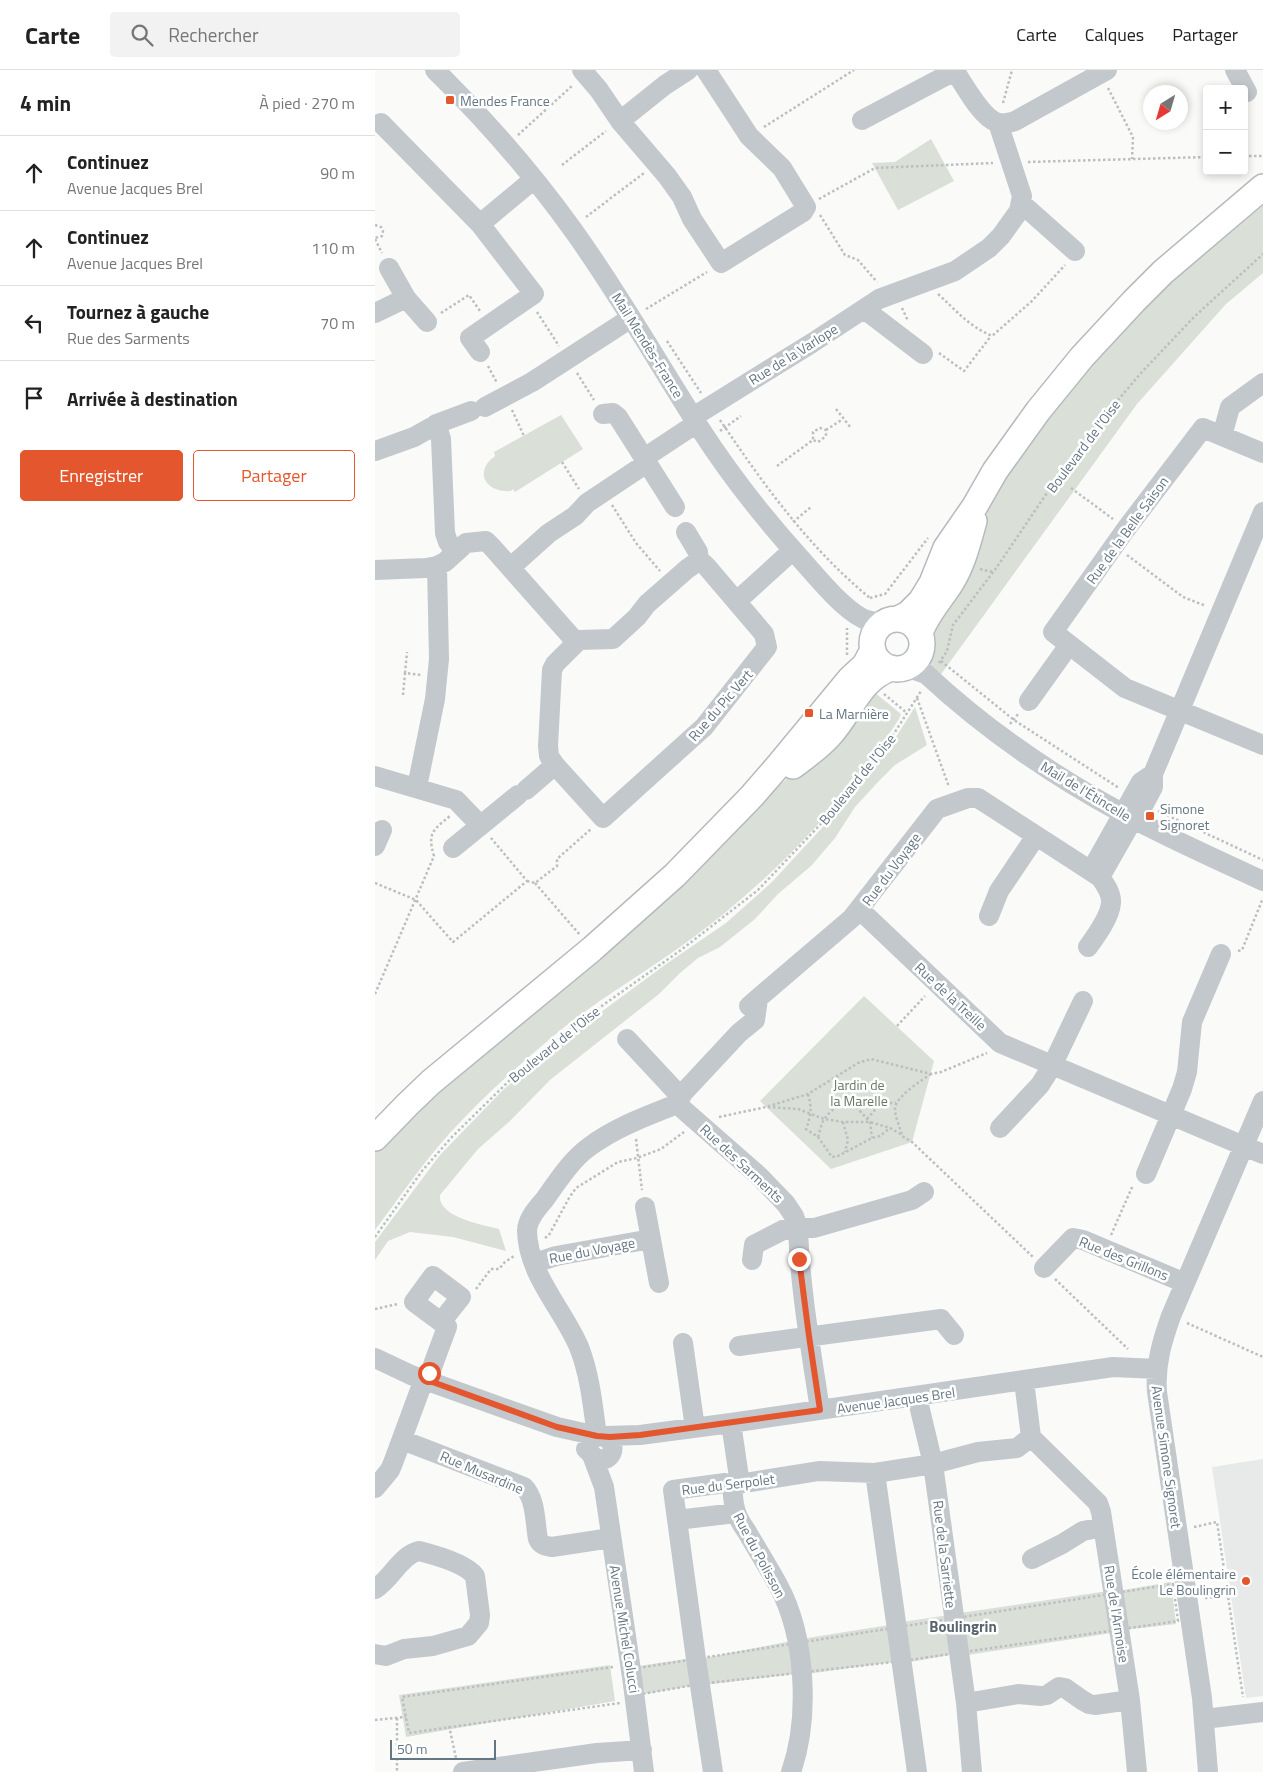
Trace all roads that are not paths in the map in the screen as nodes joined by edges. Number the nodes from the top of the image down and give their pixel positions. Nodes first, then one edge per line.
1 (435, 70) edge
2 (688, 70) edge
3 (706, 70) edge
4 (954, 70) edge
5 (1235, 70) edge
6 (583, 72) edge
7 (1103, 72) edge
8 (1243, 85) edge
9 (862, 120) dead end
10 (620, 121) junction
11 (381, 123) dead end
12 (998, 123) junction
13 (534, 179) junction
14 (1263, 187) edge
15 (1021, 203) junction
16 (480, 224) junction
17 (1075, 251) road end
18 (389, 268) dead end
19 (406, 298) junction
20 (864, 309) junction
21 (375, 313) edge
22 (637, 315) junction
23 (427, 322) road end
24 (480, 352) dead end
25 (929, 352) road end
26 (1263, 382) edge
27 (603, 414) dead end
28 (436, 424) junction
29 (700, 427) junction
30 (1222, 436) junction
31 (375, 451) edge
32 (1263, 453) edge
33 (646, 460) junction
34 (985, 487) junction
35 (675, 506) dead end
36 (1263, 512) edge
37 (686, 532) dead end
38 (463, 547) junction
39 (793, 550) junction
40 (699, 562) junction
41 (437, 566) junction
42 (511, 567) junction
43 (375, 570) edge
44 (737, 601) junction
45 (873, 629) junction
46 (577, 642) junction
47 (1069, 645) junction
48 (919, 662) junction
49 (1029, 701) road end
50 (1179, 711) junction
51 (1263, 746) edge
52 (555, 765) junction
53 (375, 776) edge
54 (417, 787) junction
55 (753, 796) junction
56 (1133, 809) junction
57 (481, 825) junction
58 (1036, 836) junction
59 (453, 848) dead end
60 (1096, 874) junction
61 (1263, 881) edge
62 (860, 910) junction
63 (989, 916) dead end
64 (1088, 947) dead end
65 (1221, 954) road end
66 (1083, 1001) dead end
67 (627, 1039) dead end
68 (1052, 1066) junction
69 (679, 1101) junction
70 (1263, 1101) edge
71 (1171, 1115) junction
72 (1000, 1128) dead end
73 (375, 1138) edge
74 (1244, 1146) junction
75 (1263, 1154) edge
76 (1146, 1174) road end
77 (925, 1192) dead end
78 (645, 1207) road end
79 (798, 1228) junction
80 (651, 1239) junction
81 (532, 1255) junction
82 (752, 1260) dead end
83 (1044, 1268) road end
84 (659, 1283) dead end
85 (1185, 1283) junction
86 (441, 1322) junction
87 (955, 1335) dead end
88 (809, 1336) junction
89 (683, 1343) dead end
90 (739, 1346) dead end
91 (375, 1358) edge
92 (1125, 1358) junction
93 (1158, 1361) junction
94 (425, 1380) junction
95 (1025, 1381) junction
96 (1157, 1392) junction
97 (917, 1397) junction
98 (820, 1410) junction
99 (731, 1424) junction
100 (695, 1428) junction
101 (1031, 1437) junction
102 (402, 1440) junction
103 (601, 1448) junction
104 (933, 1464) junction
105 (875, 1473) junction
106 (736, 1484) junction
107 (375, 1488) edge
108 (736, 1513) junction
109 (677, 1520) junction
110 (1103, 1527) junction
111 (611, 1538) junction
112 (1032, 1559) dead end
113 (375, 1589) edge
114 (375, 1654) edge
115 (1130, 1700) junction
116 (966, 1703) junction
117 (1254, 1709) edge
118 (1204, 1719) junction
119 (642, 1750) junction
120 (460, 1767) edge
121 (644, 1772) edge
122 (713, 1772) edge
123 (791, 1772) edge
124 (917, 1772) edge
125 (972, 1772) edge
126 (1137, 1772) edge
127 (1208, 1772) edge

1 - 13 street, Mail Mendès-France
2 - 10 street
3 - 10 street
4 - 9 street
4 - 12 street
5 - 8 street
6 - 10 street
7 - 12 street
11 - 16 street
12 - 15 street
13 - 16 street
13 - 22 street, Mail Mendès-France
14 - 34 main road
15 - 17 street
15 - 20 street, Rue de la Varlope
16 - 24 street
18 - 19 street
19 - 21 street
19 - 23 street
20 - 25 street
20 - 29 street, Rue de la Varlope
22 - 28 street
22 - 29 street, Mail Mendès-France
26 - 30 street
27 - 33 street
28 - 31 street
28 - 38 street
29 - 33 street, Rue de la Varlope
29 - 39 street, Mail Mendès-France
30 - 32 street, Rue de la Belle Saison
30 - 47 street, Rue de la Belle Saison
33 - 35 street
33 - 42 street, Rue de la Varlope
34 - 45 main road
34 - 48 main road
36 - 50 street
37 - 40 street
38 - 41 street
38 - 42 street
39 - 44 street
39 - 45 street, Mail Mendès-France
40 - 44 street, Rue du Pic Vert
40 - 46 street
41 - 43 street
41 - 54 street
42 - 46 street
44 - 52 street, Rue du Pic Vert
45 - 48 main road
45 - 48 main road
45 - 55 main road
46 - 52 street
47 - 49 street
47 - 50 street, Rue de la Belle Saison
48 - 55 main road
48 - 56 street, Mail de l'Étincelle
50 - 51 street, Rue de la Belle Saison
50 - 56 street
52 - 57 street
53 - 54 street
54 - 57 street
55 - 73 main road
56 - 60 street
56 - 61 street, Mail de l'Étincelle
57 - 59 street
58 - 60 street, Rue du Voyage
58 - 62 street, Rue du Voyage
58 - 63 street
60 - 64 street
62 - 68 street, Rue de la Treille
62 - 69 street, Rue du Voyage
65 - 71 street
66 - 68 street
67 - 69 street, Rue des Sarments
68 - 71 street, Rue de la Treille
68 - 72 street
69 - 79 street, Rue des Sarments
69 - 81 street, Rue du Voyage
70 - 74 street, Avenue Simone Signoret
71 - 74 street, Rue de la Treille
71 - 76 street
74 - 75 street, Rue de la Treille
74 - 85 street, Avenue Simone Signoret
77 - 79 street
78 - 80 street, Rue du Voyage
79 - 82 street
79 - 88 street, Rue des Sarments
80 - 81 street, Rue du Voyage
80 - 84 street, Rue du Voyage
81 - 103 street, Rue du Voyage
83 - 85 street, Rue des Grillons
85 - 93 street, Avenue Simone Signoret
86 - 86 street
86 - 94 street
87 - 88 street
88 - 90 street
88 - 98 street, Rue des Sarments
89 - 100 street
91 - 94 street
92 - 93 street, Avenue Jacques Brel
92 - 95 street, Avenue Jacques Brel
92 - 96 street
93 - 96 street, Avenue Simone Signoret
94 - 102 street
94 - 103 street
95 - 97 street, Avenue Jacques Brel
95 - 101 street
96 - 118 street, Avenue Simone Signoret
97 - 98 street, Avenue Jacques Brel
97 - 104 street, Rue de la Sarriette
98 - 99 street, Avenue Jacques Brel
99 - 100 street, Avenue Jacques Brel
99 - 106 street, Rue du Polisson
100 - 103 street, Avenue Jacques Brel
101 - 104 street, Rue du Serpolet
101 - 110 street, Rue de l'Armoise
102 - 107 street
102 - 111 street, Rue Musardine
103 - 111 street, Avenue Michel Colucci
104 - 105 street, Rue du Serpolet
104 - 116 street, Rue de la Sarriette
105 - 106 street, Rue du Serpolet
105 - 124 street
106 - 108 street, Rue du Polisson
106 - 109 street, Rue du Serpolet
108 - 109 street
108 - 123 street, Rue du Polisson
109 - 122 street, Rue du Serpolet
110 - 112 street
110 - 115 street, Rue de l'Armoise
111 - 119 street, Avenue Michel Colucci
113 - 114 street
115 - 116 street
115 - 126 street, Rue de l'Armoise
116 - 125 street, Rue de la Sarriette
117 - 118 street
118 - 127 street, Avenue Simone Signoret
119 - 120 street
119 - 121 street, Avenue Michel Colucci

